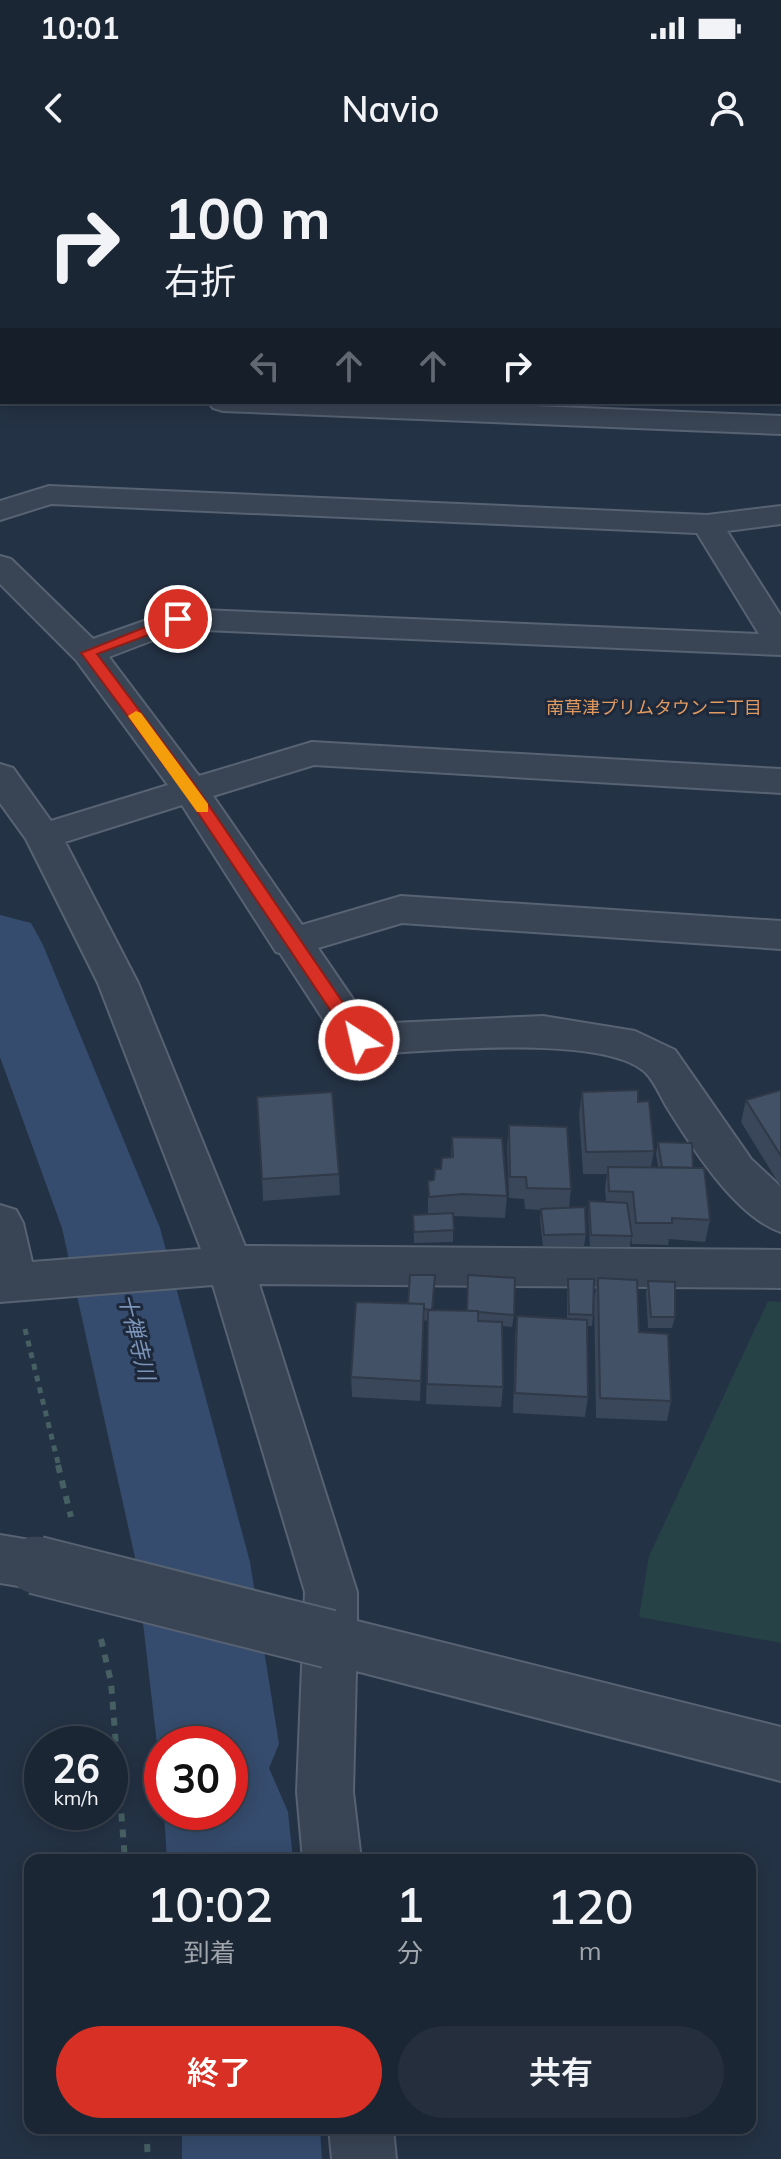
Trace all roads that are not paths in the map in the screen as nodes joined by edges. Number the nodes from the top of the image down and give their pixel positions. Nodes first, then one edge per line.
1 (272, 404) edge
2 (781, 425) edge
3 (0, 511) edge
4 (781, 515) edge
5 (707, 524) junction
6 (0, 566) edge
7 (781, 643) edge
8 (88, 653) junction
9 (0, 776) edge
10 (781, 781) edge
11 (190, 789) junction
12 (43, 836) junction
13 (781, 935) edge
14 (290, 942) junction
15 (781, 1214) edge
16 (0, 1223) edge
17 (230, 1265) junction
18 (781, 1269) edge
19 (6, 1282) edge
20 (18, 1562) edge
21 (329, 1639) junction
22 (781, 1754) edge
23 (331, 1854) edge
24 (362, 2134) edge
25 (364, 2159) edge

1 - 2 street
3 - 5 street
4 - 5 street
5 - 7 street
6 - 8 street
7 - 8 street
8 - 11 street
9 - 12 street
10 - 11 street
11 - 12 street
11 - 14 street
12 - 17 street
13 - 14 street
14 - 15 street
16 - 19 street
17 - 18 street
17 - 19 street
17 - 21 street
20 - 21 street, bridge
21 - 22 street
21 - 23 street
24 - 25 street

